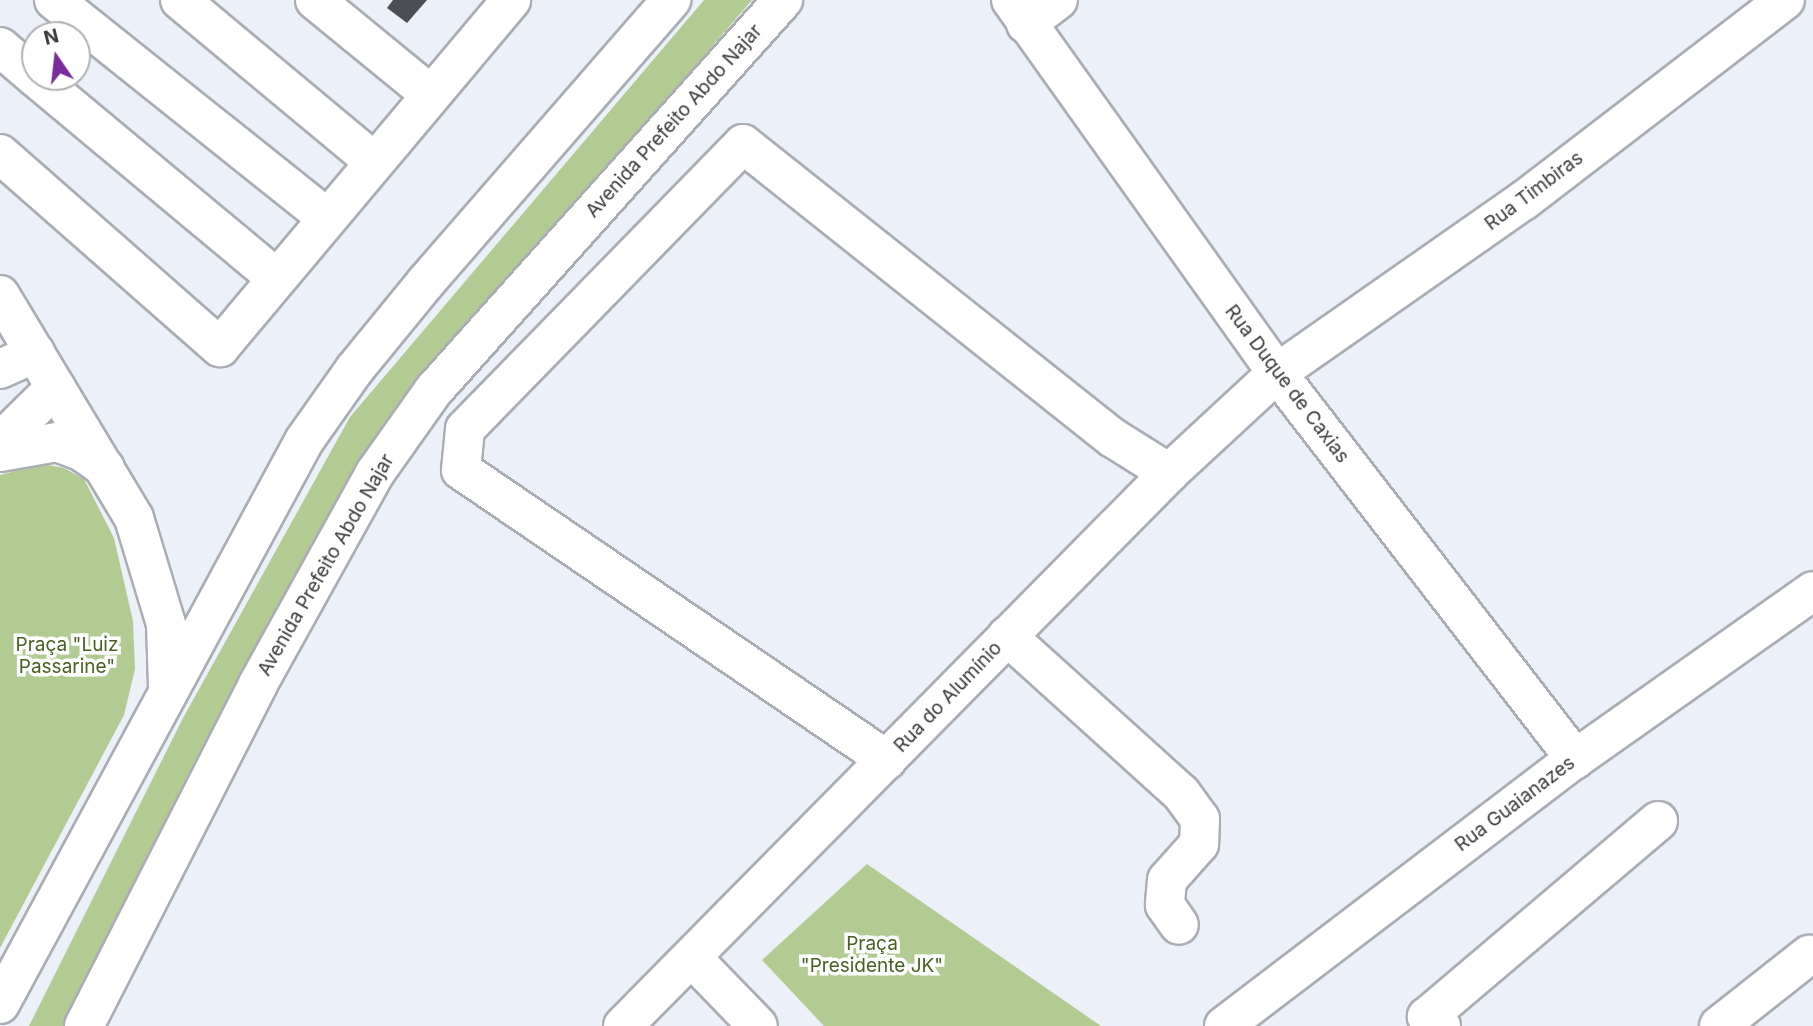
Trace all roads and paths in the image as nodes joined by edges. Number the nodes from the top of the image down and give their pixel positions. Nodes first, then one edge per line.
1 (54, 0) edge
2 (180, 0) edge
3 (315, 0) edge
4 (510, 0) edge
5 (671, 0) edge
6 (783, 0) edge
7 (1058, 0) edge
8 (1785, 0) edge
9 (1019, 12) edge
10 (0, 47) edge
11 (21, 65) edge
12 (52, 91) edge
13 (430, 94) junction
14 (0, 154) edge
15 (372, 160) junction
16 (326, 218) junction
17 (276, 278) junction
18 (0, 295) edge
19 (36, 353) junction
20 (0, 369) edge
21 (1277, 373) junction
22 (57, 387) junction
23 (0, 442) edge
24 (0, 452) edge
25 (107, 470) junction
26 (1169, 473) junction
27 (1813, 591) edge
28 (1007, 636) junction
29 (168, 688) junction
30 (1574, 759) junction
31 (887, 760) junction
32 (1658, 821) dead end
33 (1179, 925) dead end
34 (1809, 955) dead end
35 (694, 959) junction
36 (0, 1004) edge
37 (1738, 1021) edge
38 (84, 1026) edge
39 (623, 1026) edge
40 (758, 1026) edge
41 (1224, 1026) edge
42 (1441, 1026) edge

1 - 16 street
2 - 15 street
3 - 13 street
4 - 13 street
5 - 29 street
6 - 38 street, Avenida Prefeito Abdo Najar
7 - 9 street
8 - 21 street, Rua Timbiras
9 - 21 street, Rua Duque de Caxias
10 - 11 street
12 - 17 street
13 - 15 street
14 - 17 street
15 - 16 street
16 - 17 street
18 - 19 street
19 - 20 street
19 - 22 street
21 - 26 street, Rua do Alumínio
21 - 30 street, Rua Duque de Caxias
22 - 23 street
22 - 25 street
24 - 25 street
25 - 29 street
26 - 28 street, Rua do Alumínio
26 - 31 street
27 - 30 street, Rua Guaianazes
28 - 31 street, Rua do Alumínio
28 - 33 street
29 - 36 street
30 - 41 street, Rua Guaianazes
31 - 35 street, Rua do Alumínio
32 - 42 street
34 - 37 street
35 - 39 street, Rua do Alumínio
35 - 40 street

